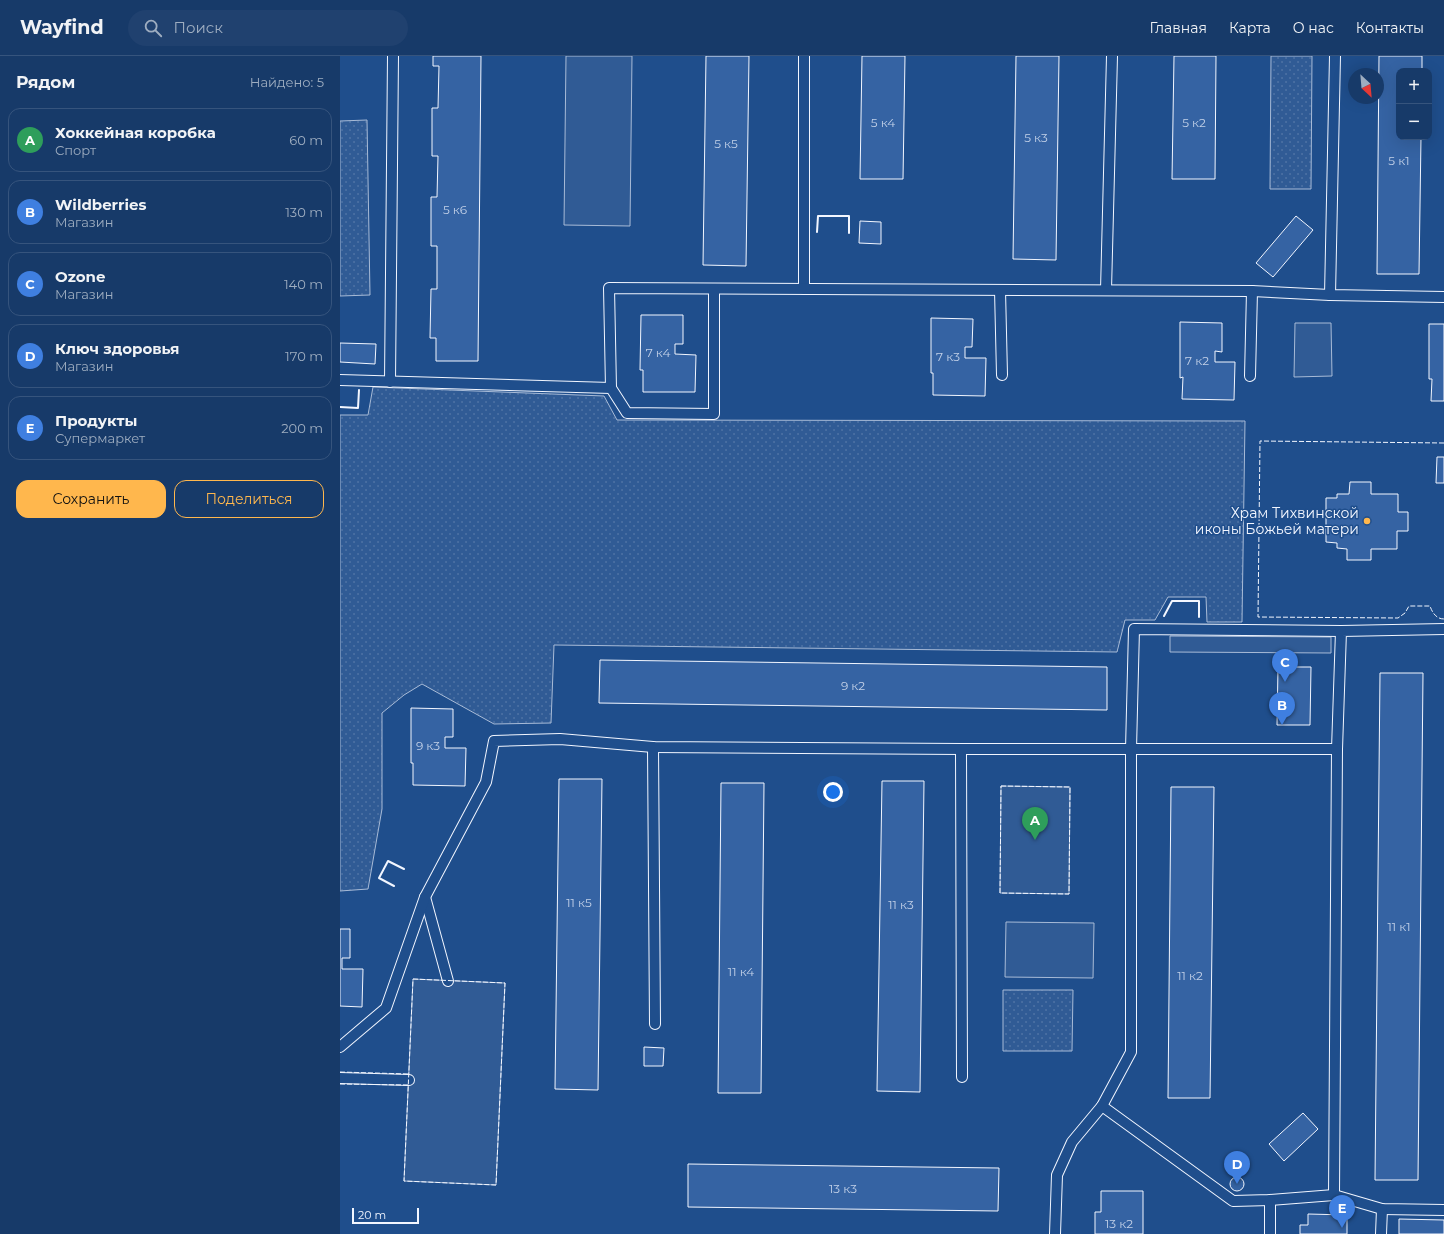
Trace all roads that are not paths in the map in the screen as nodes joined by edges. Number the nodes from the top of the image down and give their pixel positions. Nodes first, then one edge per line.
1 (393, 56) edge
2 (804, 56) edge
3 (1112, 56) edge
4 (1335, 56) edge
5 (714, 289) junction
6 (804, 289) junction
7 (1000, 290) junction
8 (1106, 290) junction
9 (1252, 291) junction
10 (1330, 295) junction
11 (1444, 297) edge
12 (1002, 375) dead end
13 (1250, 376) dead end
14 (340, 380) edge
15 (390, 382) junction
16 (611, 388) junction
17 (1444, 629) edge
18 (1341, 631) junction
19 (653, 747) junction
20 (961, 749) junction
21 (1132, 749) junction
22 (1337, 749) junction
23 (425, 898) junction
24 (448, 981) dead end
25 (655, 1024) dead end
26 (340, 1047) edge
27 (962, 1077) dead end
28 (340, 1078) edge
29 (409, 1080) dead end
30 (1102, 1106) junction
31 (1334, 1195) junction
32 (1270, 1200) junction
33 (1382, 1209) junction
34 (1444, 1210) edge
35 (1055, 1234) edge
36 (1270, 1234) edge
37 (1381, 1234) edge

1 - 15 lane
2 - 6 lane
3 - 8 lane
4 - 10 lane
5 - 6 lane
5 - 16 lane
5 - 16 lane
6 - 7 lane
7 - 8 lane
7 - 12 lane
8 - 9 lane
9 - 10 lane
9 - 13 lane
10 - 11 lane
14 - 15 lane
15 - 16 lane
17 - 18 lane
18 - 21 lane
18 - 22 lane
19 - 20 lane
19 - 23 lane
19 - 25 lane
20 - 21 lane
20 - 27 lane
21 - 22 lane
21 - 30 lane
22 - 31 lane
23 - 24 lane
23 - 26 lane
28 - 29 lane
30 - 32 lane
30 - 35 lane
31 - 32 lane
31 - 33 lane
32 - 36 lane
33 - 34 lane
33 - 37 lane

